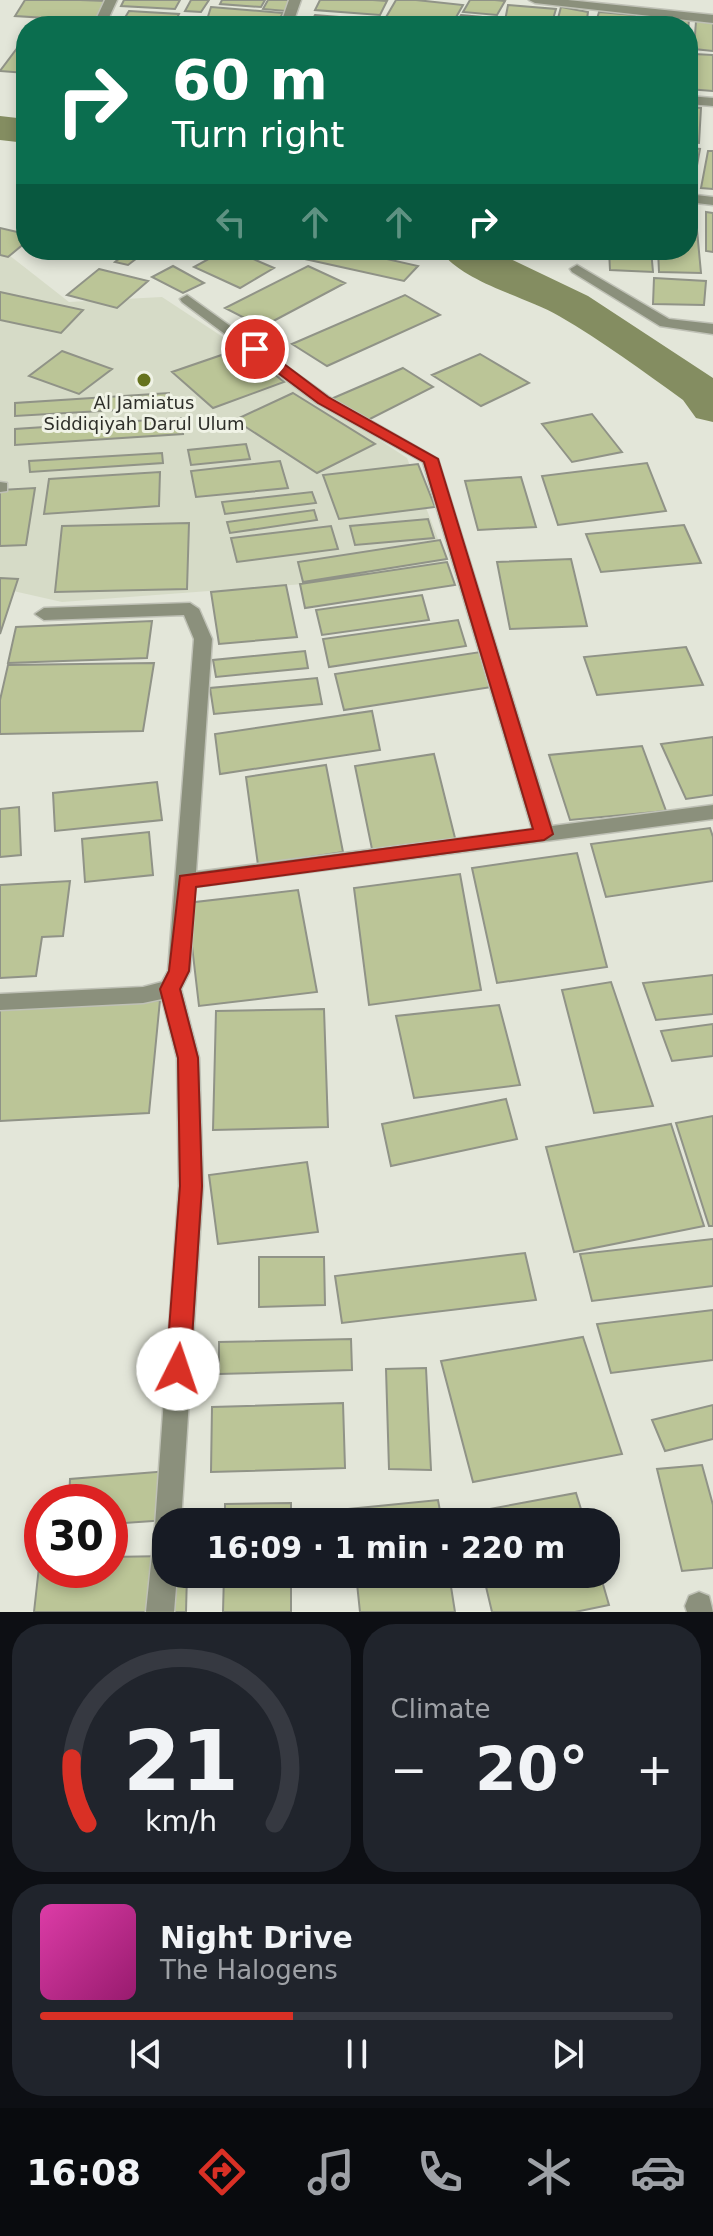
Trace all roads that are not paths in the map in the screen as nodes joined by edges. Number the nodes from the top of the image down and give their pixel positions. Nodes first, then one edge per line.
1 (535, 0) edge
2 (685, 16) edge
3 (577, 269) dead end
4 (187, 299) dead end
5 (713, 329) edge
6 (44, 614) dead end
7 (713, 812) edge
8 (544, 834) junction
9 (187, 881) junction
10 (170, 989) junction
11 (0, 1002) edge
12 (168, 1508) edge
13 (162, 1588) edge
14 (160, 1612) edge

1 - 2 street
3 - 5 street
4 - 8 street
6 - 9 street
7 - 8 street
8 - 9 street
9 - 10 street
10 - 11 street
10 - 12 street
13 - 14 street

